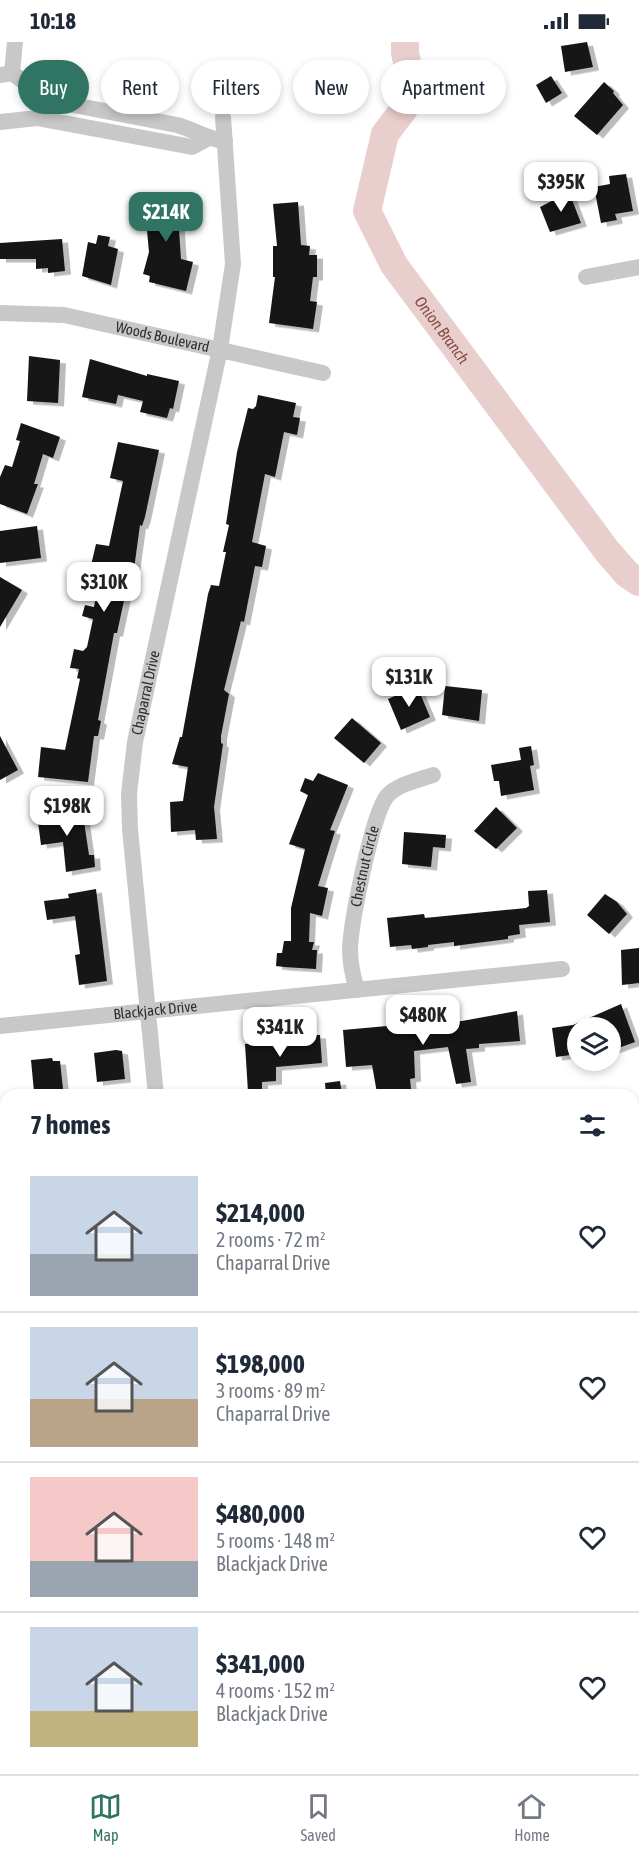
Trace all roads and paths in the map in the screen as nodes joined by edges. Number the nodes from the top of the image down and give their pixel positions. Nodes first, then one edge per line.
1 (15, 42) edge
2 (6, 74) edge
3 (89, 110) edge
4 (38, 114) edge
5 (223, 117) dead end
6 (37, 118) junction
7 (0, 122) edge
8 (207, 139) junction
9 (225, 141) junction
10 (639, 267) edge
11 (586, 277) dead end
12 (0, 313) edge
13 (220, 350) junction
14 (323, 373) dead end
15 (433, 775) dead end
16 (562, 969) dead end
17 (357, 990) junction
18 (149, 1011) junction
19 (0, 1026) edge
20 (156, 1089) edge

1 - 2 street
3 - 8 street
4 - 6 street
5 - 9 street, Chaparral Drive
6 - 7 street
6 - 8 street
8 - 9 street
9 - 13 street, Chaparral Drive
10 - 11 street
12 - 13 street, Woods Boulevard
13 - 14 street, Woods Boulevard
13 - 18 street, Chaparral Drive
15 - 17 street, Chestnut Circle
16 - 17 street, Blackjack Drive
17 - 18 street, Blackjack Drive
18 - 19 street, Blackjack Drive
18 - 20 street, Chaparral Drive

